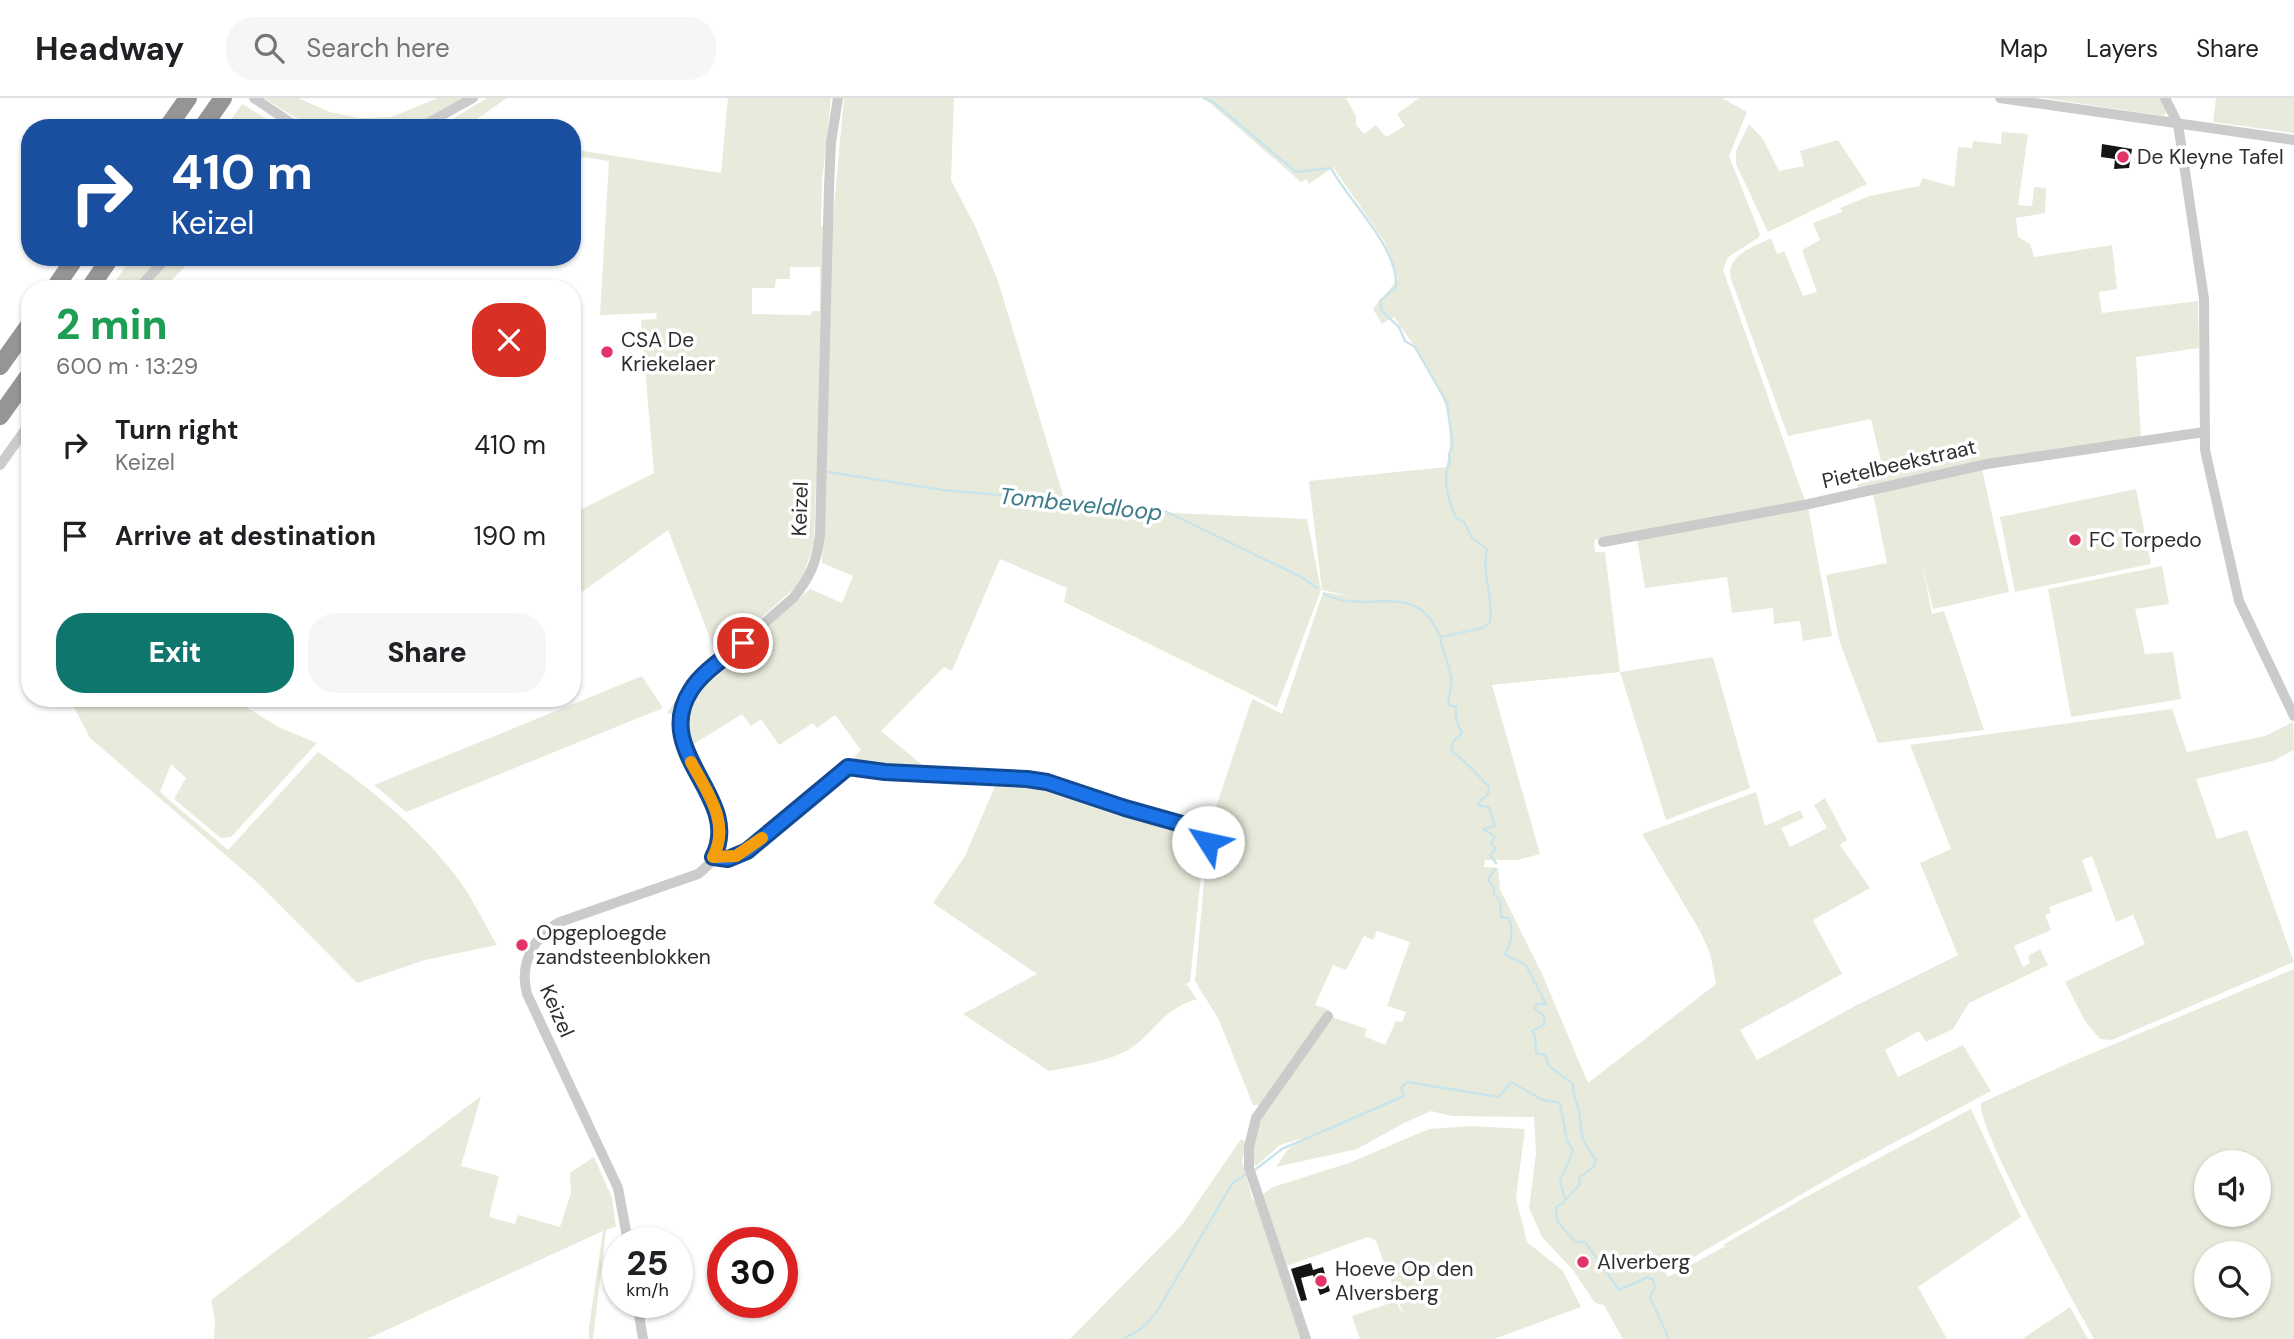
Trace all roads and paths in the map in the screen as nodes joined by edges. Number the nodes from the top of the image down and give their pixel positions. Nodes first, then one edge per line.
1 (188, 98) edge
2 (223, 98) edge
3 (254, 98) edge
4 (472, 98) edge
5 (838, 98) edge
6 (2000, 98) edge
7 (2165, 98) edge
8 (173, 119) edge
9 (208, 119) edge
10 (281, 119) edge
11 (435, 119) edge
12 (2178, 124) junction
13 (2294, 140) edge
14 (159, 266) edge
15 (146, 280) edge
16 (21, 337) edge
17 (0, 366) edge
18 (21, 387) edge
19 (0, 416) edge
20 (2204, 432) junction
21 (21, 436) edge
22 (0, 465) edge
23 (1603, 542) dead end
24 (2294, 716) edge
25 (1208, 842) dead end
26 (713, 857) junction
27 (1328, 1016) dead end
28 (625, 1227) edge
29 (640, 1318) edge
30 (643, 1339) edge
31 (1306, 1339) edge

1 - 8 highway
2 - 9 highway
3 - 10 street
4 - 11 street
5 - 26 street, Keizel
6 - 12 street
7 - 12 street
12 - 13 street
12 - 20 street
14 - 15 street
16 - 17 highway
18 - 19 highway
20 - 23 street, Pietelbeekstraat
20 - 24 street
21 - 22 street
25 - 26 street, Keizel
26 - 28 street, Keizel
27 - 31 street
29 - 30 street

